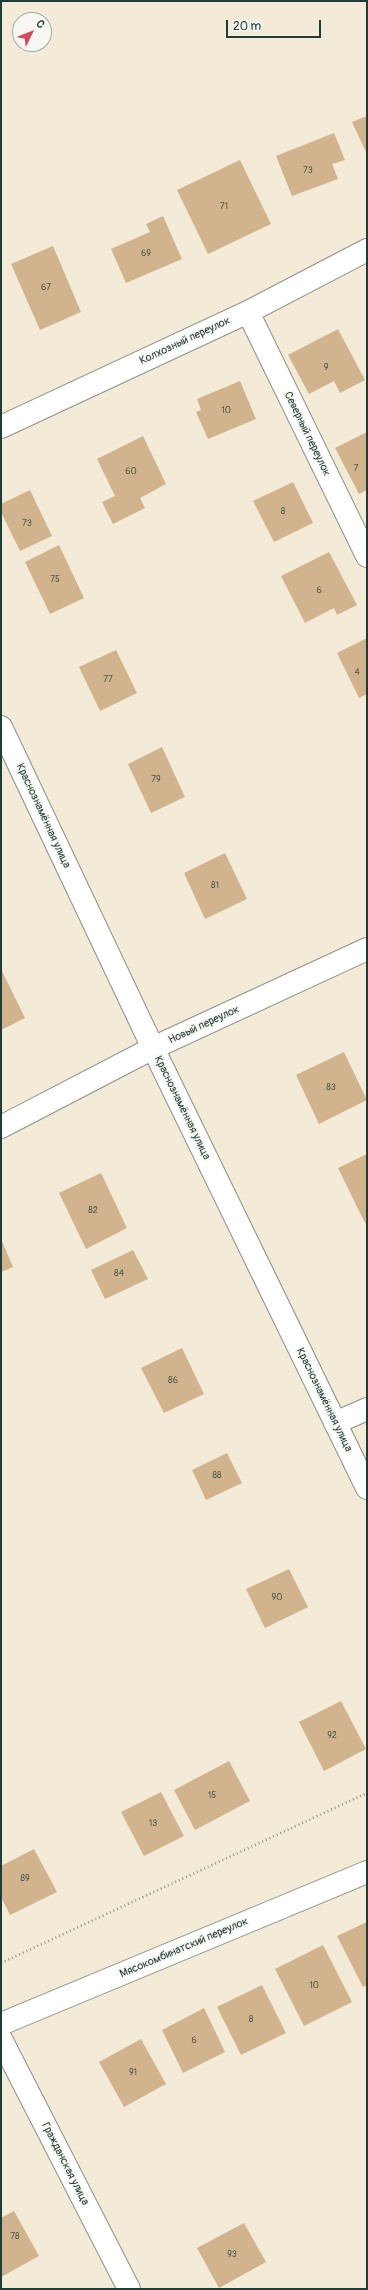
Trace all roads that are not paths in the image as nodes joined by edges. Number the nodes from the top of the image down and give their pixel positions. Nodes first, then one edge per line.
1 (367, 250) edge
2 (248, 312) junction
3 (1, 428) edge
4 (367, 556) edge
5 (1, 727) edge
6 (367, 949) edge
7 (152, 1048) junction
8 (1, 1127) edge
9 (367, 1409) edge
10 (336, 1423) junction
11 (367, 1488) edge
12 (367, 1872) edge
13 (1, 2024) edge
14 (1, 2039) edge
15 (129, 2289) edge

1 - 2 street, Колхозный переулок
2 - 3 street, Колхозный переулок
2 - 4 street, Северный переулок
5 - 7 street, Краснознамённая улица
6 - 7 street, Новый переулок
7 - 8 street, Новый переулок
7 - 10 street, Краснознамённая улица
9 - 10 street
10 - 11 street, Краснознамённая улица
12 - 13 street, Мясокомбинатский переулок
14 - 15 street, Гражданская улица

